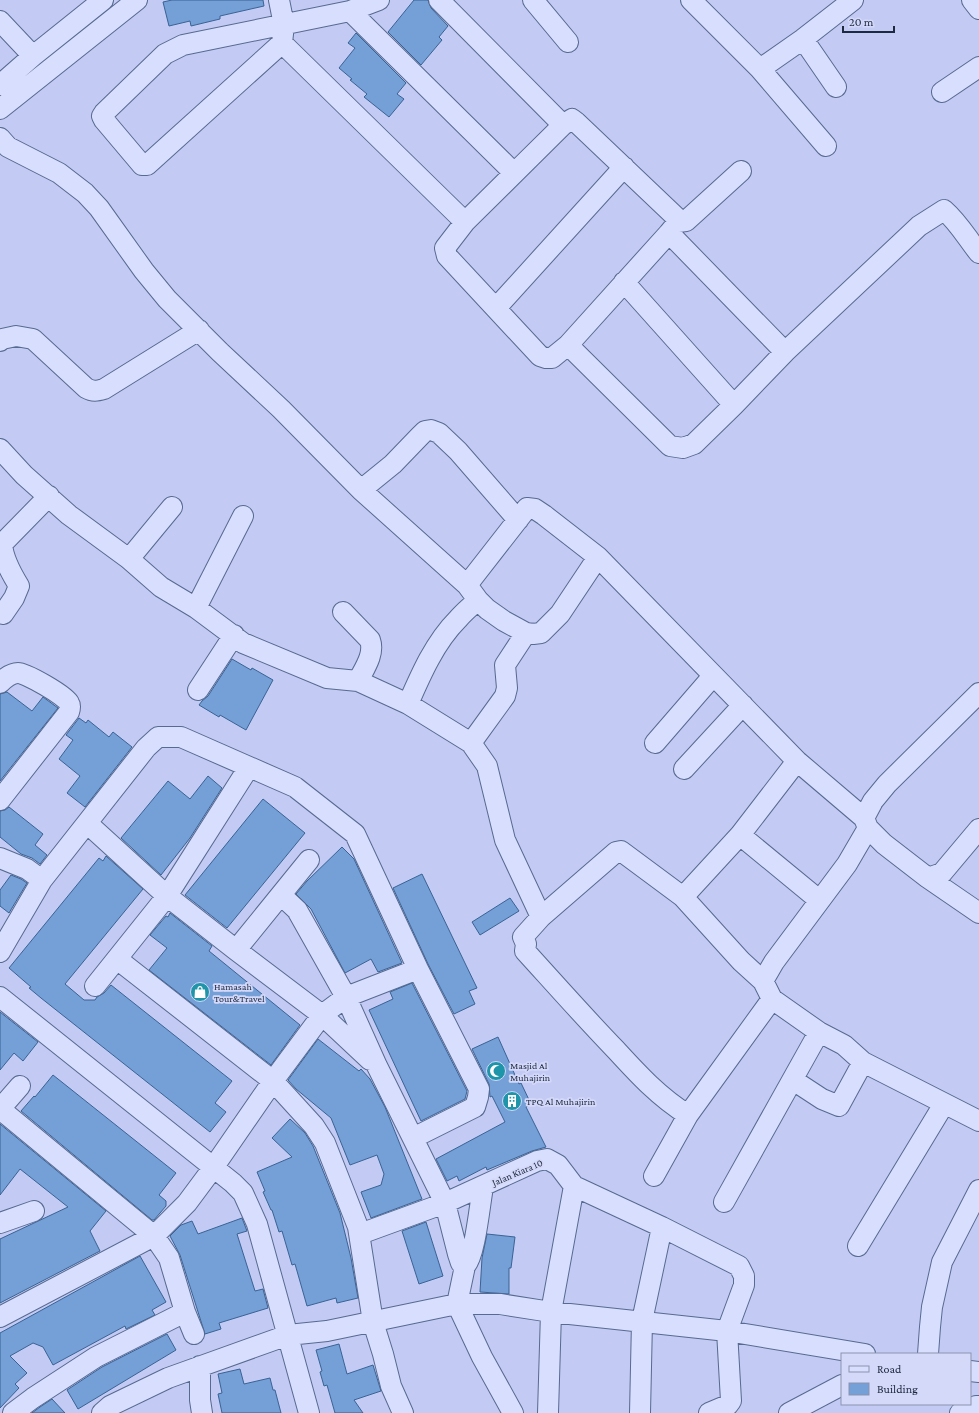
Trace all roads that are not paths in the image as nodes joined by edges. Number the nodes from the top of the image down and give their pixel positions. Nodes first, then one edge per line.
1 (103, 0) edge
2 (137, 0) edge
3 (279, 0) edge
4 (379, 0) edge
5 (439, 0) edge
6 (533, 0) edge
7 (691, 0) edge
8 (853, 0) edge
9 (972, 0) edge
10 (979, 9) edge
11 (350, 11) junction
12 (0, 21) edge
13 (283, 34) junction
14 (803, 39) junction
15 (568, 42) dead end
16 (33, 56) junction
17 (979, 67) edge
18 (760, 69) junction
19 (0, 85) edge
20 (836, 87) dead end
21 (942, 92) dead end
22 (0, 108) edge
23 (563, 125) junction
24 (0, 138) edge
25 (826, 146) dead end
26 (624, 167) junction
27 (740, 171) dead end
28 (514, 173) junction
29 (465, 222) junction
30 (674, 227) junction
31 (979, 253) edge
32 (624, 282) junction
33 (496, 308) junction
34 (199, 330) junction
35 (0, 341) edge
36 (568, 345) junction
37 (785, 352) junction
38 (734, 405) junction
39 (0, 449) edge
40 (361, 490) junction
41 (49, 496) junction
42 (172, 507) dead end
43 (243, 516) dead end
44 (518, 520) junction
45 (598, 557) junction
46 (129, 559) junction
47 (473, 592) junction
48 (196, 608) junction
49 (343, 612) dead end
50 (3, 614) dead end
51 (526, 634) junction
52 (234, 635) junction
53 (713, 676) junction
54 (358, 681) junction
55 (0, 683) edge
56 (198, 690) dead end
57 (979, 693) edge
58 (408, 704) junction
59 (743, 705) junction
60 (471, 743) junction
61 (654, 743) dead end
62 (797, 761) junction
63 (249, 767) junction
64 (684, 769) dead end
65 (0, 800) edge
66 (866, 823) junction
67 (88, 824) junction
68 (979, 829) edge
69 (740, 835) junction
70 (0, 858) edge
71 (309, 860) dead end
72 (928, 878) junction
73 (42, 880) junction
74 (281, 895) junction
75 (167, 896) junction
76 (683, 897) junction
77 (819, 900) junction
78 (979, 912) edge
79 (541, 918) junction
80 (236, 950) junction
81 (0, 952) edge
82 (117, 959) junction
83 (418, 969) junction
84 (763, 981) junction
85 (95, 986) dead end
86 (0, 997) edge
87 (346, 997) junction
88 (772, 999) junction
89 (322, 1015) junction
90 (819, 1032) junction
91 (863, 1062) junction
92 (376, 1066) junction
93 (793, 1080) junction
94 (273, 1081) junction
95 (20, 1086) dead end
96 (944, 1104) junction
97 (0, 1109) edge
98 (688, 1115) junction
99 (979, 1121) edge
100 (413, 1138) junction
101 (213, 1168) junction
102 (654, 1176) dead end
103 (574, 1186) junction
104 (483, 1187) junction
105 (979, 1190) edge
106 (724, 1202) dead end
107 (445, 1203) junction
108 (34, 1211) dead end
109 (0, 1223) edge
110 (662, 1227) junction
111 (360, 1234) junction
112 (154, 1236) junction
113 (858, 1246) dead end
114 (465, 1266) junction
115 (457, 1304) junction
116 (185, 1312) junction
117 (551, 1312) junction
118 (0, 1317) edge
119 (642, 1321) junction
120 (373, 1322) junction
121 (727, 1331) junction
122 (194, 1334) dead end
123 (288, 1335) junction
124 (859, 1353) edge
125 (928, 1353) edge
126 (200, 1366) junction
127 (841, 1386) edge
128 (979, 1406) edge
129 (13, 1413) edge
130 (102, 1413) edge
131 (202, 1413) edge
132 (309, 1413) edge
133 (403, 1413) edge
134 (513, 1413) edge
135 (548, 1413) edge
136 (640, 1413) edge
137 (709, 1413) edge
138 (789, 1413) edge
139 (960, 1413) edge

1 - 16 street
2 - 22 street
3 - 13 street
4 - 11 street
5 - 23 street
6 - 15 street
7 - 18 street
8 - 14 street
9 - 10 street
11 - 13 street
11 - 28 street
12 - 16 street
13 - 13 street
13 - 29 street
14 - 18 street
14 - 20 street
16 - 19 street
17 - 21 street
18 - 25 street
23 - 26 street
23 - 28 street
24 - 34 street
26 - 30 street
26 - 33 street
27 - 30 street
28 - 29 street
29 - 33 street
30 - 32 street
30 - 37 street
31 - 37 street
32 - 36 street
32 - 38 street
33 - 36 street
34 - 35 street
34 - 40 street
36 - 38 street
37 - 38 street
39 - 41 street
40 - 44 street
40 - 47 street
41 - 46 street
41 - 50 street
42 - 46 street
43 - 48 street
44 - 45 street
44 - 47 street
45 - 51 street
45 - 53 street
46 - 48 street
47 - 51 street
47 - 58 street
48 - 52 street
49 - 54 street
51 - 60 street
52 - 54 street
52 - 56 street
53 - 59 street
53 - 61 street
54 - 58 street
55 - 65 street
57 - 66 street
58 - 60 street
59 - 62 street
59 - 64 street
60 - 79 street
62 - 66 street
62 - 69 street
63 - 67 street
63 - 75 street
63 - 83 street
66 - 72 street
66 - 77 street
67 - 73 street
67 - 75 street
68 - 72 street
69 - 76 street
69 - 77 street
70 - 73 street
71 - 74 street
72 - 78 street
73 - 81 street
74 - 80 street
74 - 87 street
75 - 80 street
75 - 82 street
76 - 79 street
76 - 84 street
77 - 84 street
79 - 98 street
80 - 89 street
82 - 85 street
82 - 94 street
83 - 87 street
83 - 100 street
84 - 88 street
86 - 101 street
87 - 89 street
87 - 92 street
88 - 90 street
88 - 98 street
89 - 92 street
89 - 94 street
90 - 91 street
90 - 93 street
91 - 93 street
91 - 96 street
92 - 100 street
93 - 106 street
94 - 101 street
94 - 111 street
95 - 97 street
96 - 99 street
96 - 113 street
97 - 112 street
98 - 102 street
100 - 107 street
101 - 112 street
101 - 123 street
103 - 104 street, Jalan Kiara 10
103 - 110 street, Jalan Kiara 10
103 - 117 street
104 - 107 street, Jalan Kiara 10
104 - 114 street
105 - 125 street
107 - 111 street, Jalan Kiara 10
107 - 114 street
108 - 109 street
110 - 119 street
110 - 121 street, Jalan Kiara 10
111 - 120 street
112 - 116 street
112 - 118 street
114 - 115 street
115 - 117 street
115 - 120 street
115 - 134 street
116 - 122 street
116 - 129 street
117 - 119 street
117 - 135 street
119 - 121 street
119 - 136 street
120 - 123 street
120 - 133 street
121 - 124 street
121 - 137 street, Jalan Kiara 10
123 - 126 street
123 - 132 street
126 - 130 street
126 - 131 street
127 - 138 street
128 - 139 street

